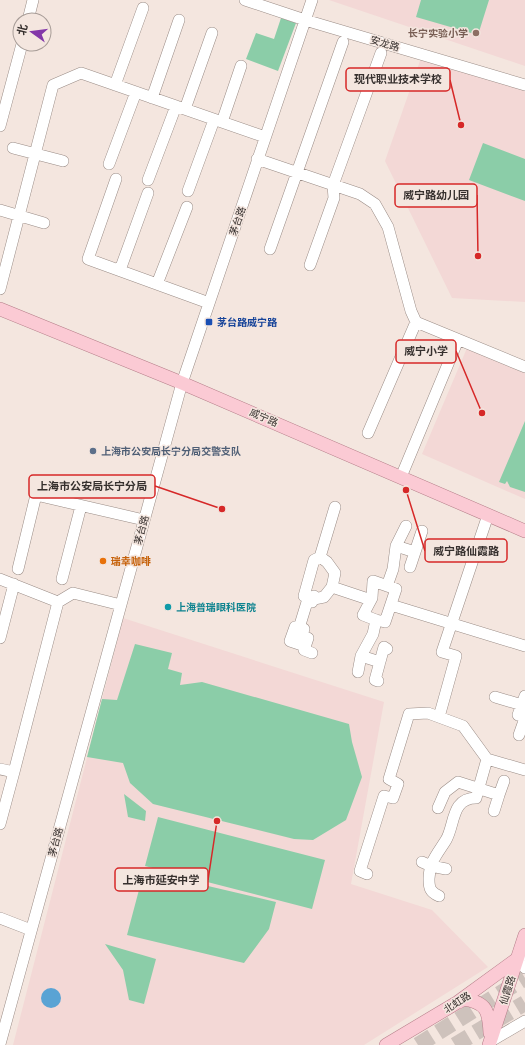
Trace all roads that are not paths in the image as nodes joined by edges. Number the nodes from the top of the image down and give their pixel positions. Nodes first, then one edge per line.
1 (33, 0) edge
2 (246, 0) edge
3 (312, 0) edge
4 (143, 8) dead end
5 (30, 12) edge
6 (179, 20) dead end
7 (305, 20) junction
8 (212, 33) dead end
9 (343, 42) dead end
10 (20, 52) edge
11 (381, 53) dead end
12 (241, 66) dead end
13 (115, 85) junction
14 (525, 85) edge
15 (136, 92) junction
16 (152, 98) junction
17 (180, 108) junction
18 (218, 121) junction
19 (0, 126) edge
20 (265, 137) junction
21 (13, 148) dead end
22 (35, 154) junction
23 (258, 159) junction
24 (63, 161) dead end
25 (109, 164) dead end
26 (297, 173) junction
27 (116, 179) dead end
28 (148, 180) dead end
29 (333, 185) junction
30 (188, 191) dead end
31 (148, 193) dead end
32 (187, 207) dead end
33 (0, 210) edge
34 (19, 216) junction
35 (44, 223) dead end
36 (270, 250) dead end
37 (310, 265) dead end
38 (120, 270) junction
39 (157, 284) junction
40 (0, 288) edge
41 (209, 303) junction
42 (0, 309) edge
43 (416, 322) junction
44 (458, 340) junction
45 (525, 367) edge
46 (182, 382) junction
47 (368, 433) dead end
48 (401, 477) junction
49 (81, 506) junction
50 (335, 507) dead end
51 (488, 515) junction
52 (144, 520) junction
53 (406, 526) dead end
54 (422, 531) dead end
55 (525, 531) edge
56 (396, 546) junction
57 (415, 552) junction
58 (324, 560) junction
59 (410, 567) dead end
60 (18, 569) dead end
61 (0, 579) edge
62 (62, 579) dead end
63 (14, 584) junction
64 (387, 586) junction
65 (332, 587) junction
66 (308, 599) junction
67 (371, 600) junction
68 (58, 602) junction
69 (120, 605) junction
70 (391, 605) junction
71 (376, 620) junction
72 (452, 624) junction
73 (0, 638) edge
74 (525, 646) edge
75 (387, 649) dead end
76 (312, 653) dead end
77 (361, 656) junction
78 (380, 662) junction
79 (358, 672) dead end
80 (378, 681) dead end
81 (495, 697) dead end
82 (523, 701) edge
83 (439, 717) junction
84 (525, 717) edge
85 (519, 735) dead end
86 (487, 759) junction
87 (0, 769) edge
88 (525, 770) edge
89 (14, 772) junction
90 (504, 781) dead end
91 (478, 788) junction
92 (499, 795) junction
93 (438, 808) dead end
94 (494, 811) dead end
95 (0, 824) edge
96 (426, 864) junction
97 (446, 870) dead end
98 (367, 874) dead end
99 (439, 896) dead end
100 (0, 918) edge
101 (31, 930) junction
102 (525, 935) edge
103 (522, 960) edge
104 (464, 999) junction
105 (525, 1021) edge
106 (0, 1044) edge
107 (488, 1044) edge
108 (386, 1045) edge

1 - 5 street
2 - 7 street, 安龙路
3 - 7 street, 茅台路
4 - 13 street
6 - 16 street
7 - 14 street, 安龙路
7 - 20 street, 茅台路
8 - 17 street
9 - 26 street
10 - 19 street
11 - 29 street
12 - 18 street
13 - 15 street
13 - 22 street
15 - 16 street
15 - 25 street
16 - 17 street
17 - 18 street
17 - 28 street
18 - 20 street
18 - 30 street
20 - 23 street, 茅台路
21 - 22 street
22 - 24 street
22 - 34 street
23 - 26 street
23 - 41 street, 茅台路
26 - 29 street
26 - 36 street
27 - 38 street
29 - 37 street
29 - 43 street
31 - 38 street
32 - 39 street
33 - 34 street
34 - 35 street
34 - 40 street
38 - 39 street
39 - 41 street
41 - 46 street, 茅台路
42 - 46 main road, 威宁路
43 - 44 street
43 - 47 street
44 - 45 street
44 - 48 street
46 - 48 main road, 威宁路
46 - 52 street, 茅台路
48 - 51 main road, 威宁路
49 - 52 street
49 - 60 street
49 - 62 street
50 - 58 street
51 - 55 main road, 威宁路
51 - 72 street
52 - 69 street, 茅台路
53 - 56 street
54 - 57 street
56 - 57 street
56 - 64 street
57 - 59 street
58 - 65 street
58 - 66 street
61 - 63 street
63 - 68 street
63 - 73 street
64 - 67 street
64 - 70 street
65 - 66 street
65 - 67 street
66 - 76 street
67 - 71 street
68 - 69 street
68 - 89 street
69 - 101 street, 茅台路
70 - 71 street
70 - 72 street
71 - 77 street
72 - 74 street
72 - 83 street
75 - 78 street
77 - 78 street
77 - 79 street
78 - 80 street
81 - 82 street
82 - 84 street
83 - 86 street
83 - 98 street
84 - 85 street
86 - 88 street
86 - 91 street
87 - 89 street
89 - 95 street
90 - 92 street
91 - 92 street
91 - 93 street
91 - 96 street
92 - 94 street
96 - 97 street
96 - 99 street
100 - 101 street
101 - 106 street, 茅台路
102 - 103 main road, 仙霞路
103 - 104 main road, 北虹路
103 - 107 main road, 仙霞路
104 - 107 main road
104 - 108 main road, 北虹路
105 - 107 street

